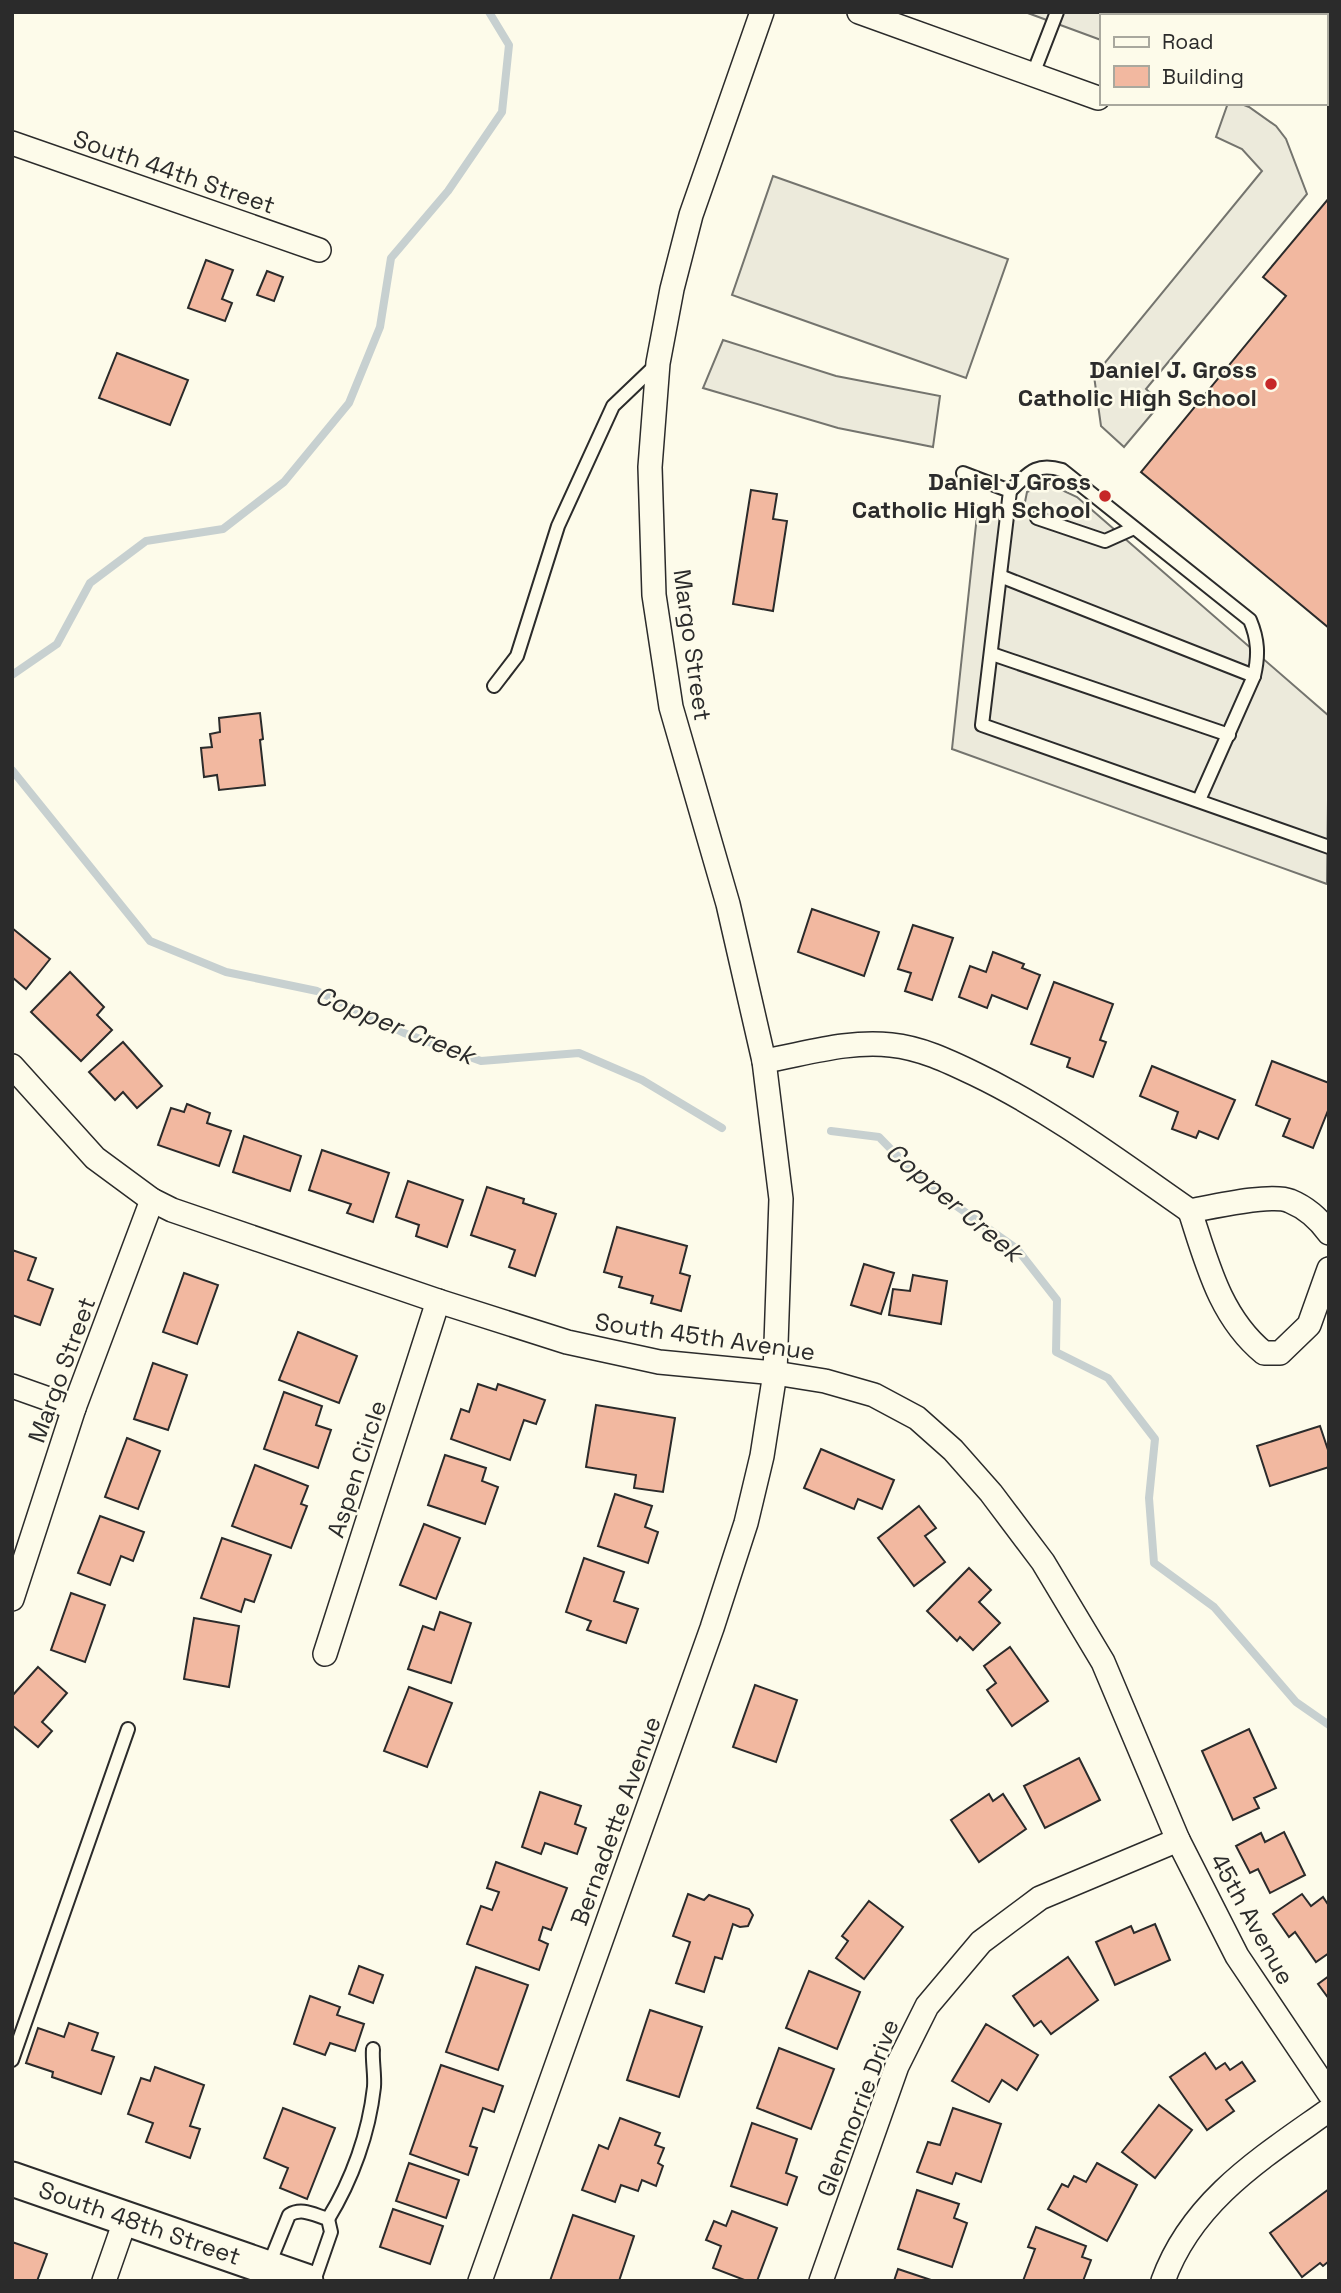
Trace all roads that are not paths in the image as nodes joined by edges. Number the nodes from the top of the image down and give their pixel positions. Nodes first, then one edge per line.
1 (762, 12) edge
2 (859, 12) edge
3 (1058, 12) edge
4 (1033, 74) junction
5 (1098, 98) dead end
6 (12, 143) edge
7 (319, 250) dead end
8 (658, 363) junction
9 (964, 473) dead end
10 (1010, 491) junction
11 (1037, 518) dead end
12 (1134, 528) junction
13 (1000, 576) junction
14 (992, 654) junction
15 (1254, 676) junction
16 (494, 686) dead end
17 (1229, 735) junction
18 (1199, 800) junction
19 (1329, 848) edge
20 (764, 1061) junction
21 (12, 1066) edge
22 (152, 1200) junction
23 (1191, 1211) junction
24 (1329, 1233) edge
25 (1329, 1269) edge
26 (438, 1301) junction
27 (775, 1373) junction
28 (12, 1386) edge
29 (74, 1408) junction
30 (12, 1599) edge
31 (325, 1654) dead end
32 (128, 1729) dead end
33 (1178, 1840) junction
34 (373, 2049) dead end
35 (12, 2060) edge
36 (1329, 2093) edge
37 (1329, 2110) edge
38 (12, 2179) edge
39 (126, 2218) junction
40 (328, 2219) junction
41 (268, 2268) junction
42 (104, 2281) edge
43 (306, 2281) edge
44 (314, 2281) edge
45 (480, 2281) edge
46 (821, 2281) edge
47 (1163, 2281) edge

1 - 8 street, Margo Street
2 - 4 street
3 - 4 lane
4 - 5 street
6 - 7 street, South 44th Street
8 - 16 lane
8 - 20 street, Margo Street
9 - 10 lane
10 - 12 lane
10 - 13 lane
11 - 12 lane
12 - 15 lane
13 - 14 lane
13 - 15 lane
14 - 17 lane
14 - 18 lane
15 - 17 lane
17 - 18 lane
18 - 19 lane
20 - 23 street
20 - 27 street, Margo Street
21 - 22 street, South 45th Avenue
22 - 26 street, South 45th Avenue
22 - 29 street, Margo Street
23 - 24 street
23 - 25 street
26 - 27 street, South 45th Avenue
26 - 31 street, Aspen Circle
27 - 33 street, South 45th Avenue
27 - 45 street, Bernadette Avenue
28 - 29 street
29 - 30 street, Margo Street
32 - 35 lane
33 - 36 street, 45th Avenue
33 - 46 street, Glenmorrie Drive
34 - 40 lane
37 - 47 street
38 - 39 street, South 48th Street
39 - 41 street, South 48th Street
39 - 42 street
40 - 41 lane
40 - 44 lane
41 - 43 street, South 48th Street

